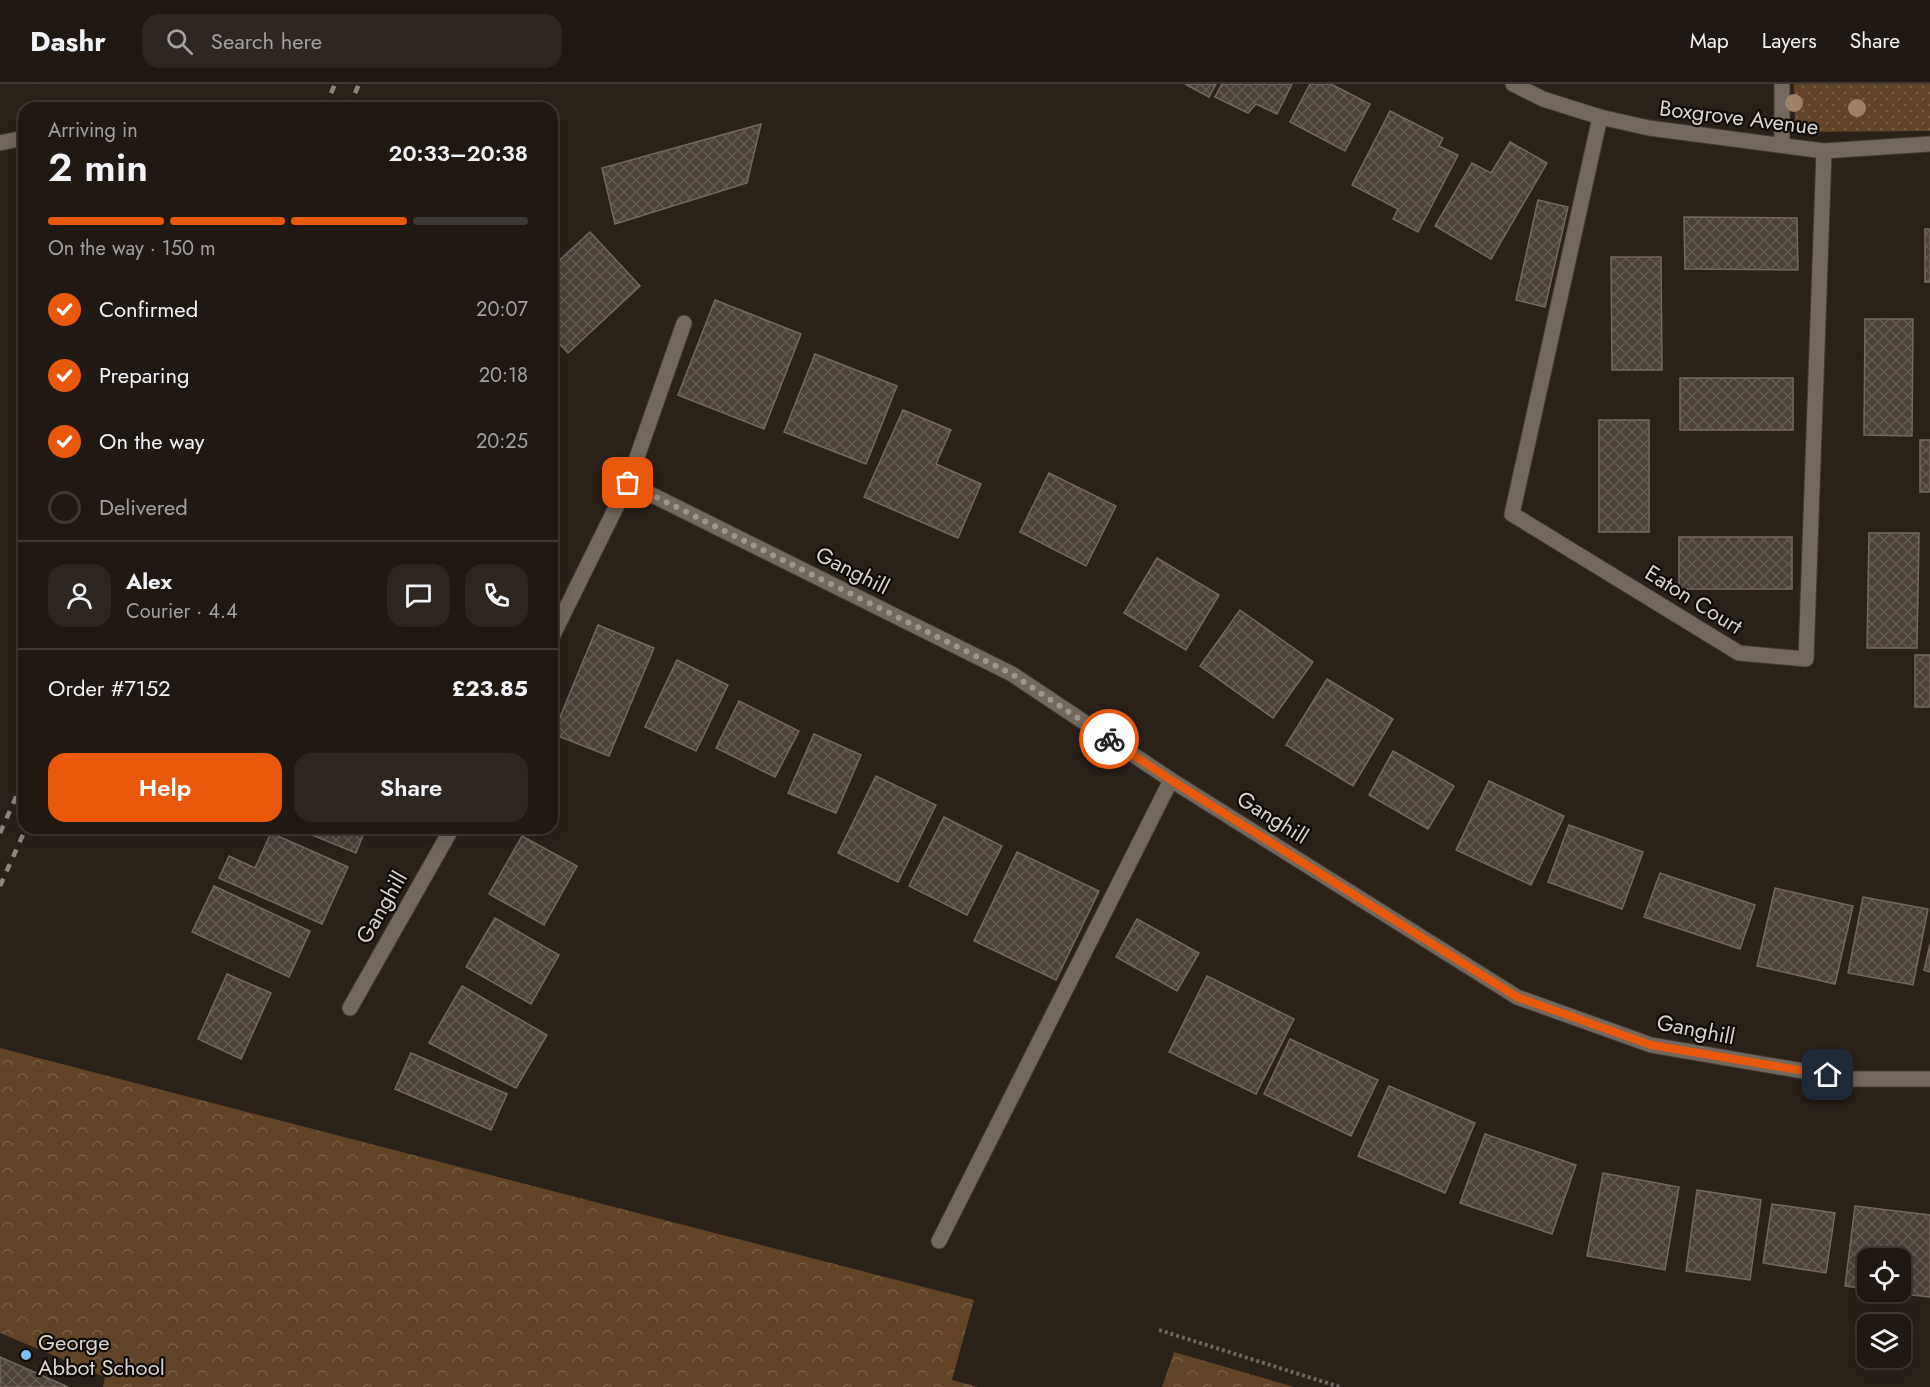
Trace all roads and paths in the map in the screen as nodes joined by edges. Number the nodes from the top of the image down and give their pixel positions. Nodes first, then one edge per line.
1 (1513, 84) edge
2 (1782, 84) edge
3 (1600, 117) junction
4 (18, 139) edge
5 (0, 143) edge
6 (1930, 144) edge
7 (1782, 145) junction
8 (1824, 151) junction
9 (684, 323) dead end
10 (628, 483) junction
11 (558, 625) edge
12 (1171, 780) junction
13 (449, 834) edge
14 (350, 1008) dead end
15 (1930, 1079) edge
16 (939, 1241) dead end
17 (1159, 1330) dead end
18 (1340, 1387) edge

1 - 3 street, Boxgrove Avenue
2 - 7 street
3 - 7 street, Boxgrove Avenue
3 - 8 street, Eaton Court
4 - 5 street
6 - 8 street, Boxgrove Avenue
7 - 8 street, Boxgrove Avenue
9 - 10 street
10 - 11 street
10 - 12 street, Ganghill
12 - 15 street, Ganghill
12 - 16 street
13 - 14 street, Ganghill
17 - 18 path

